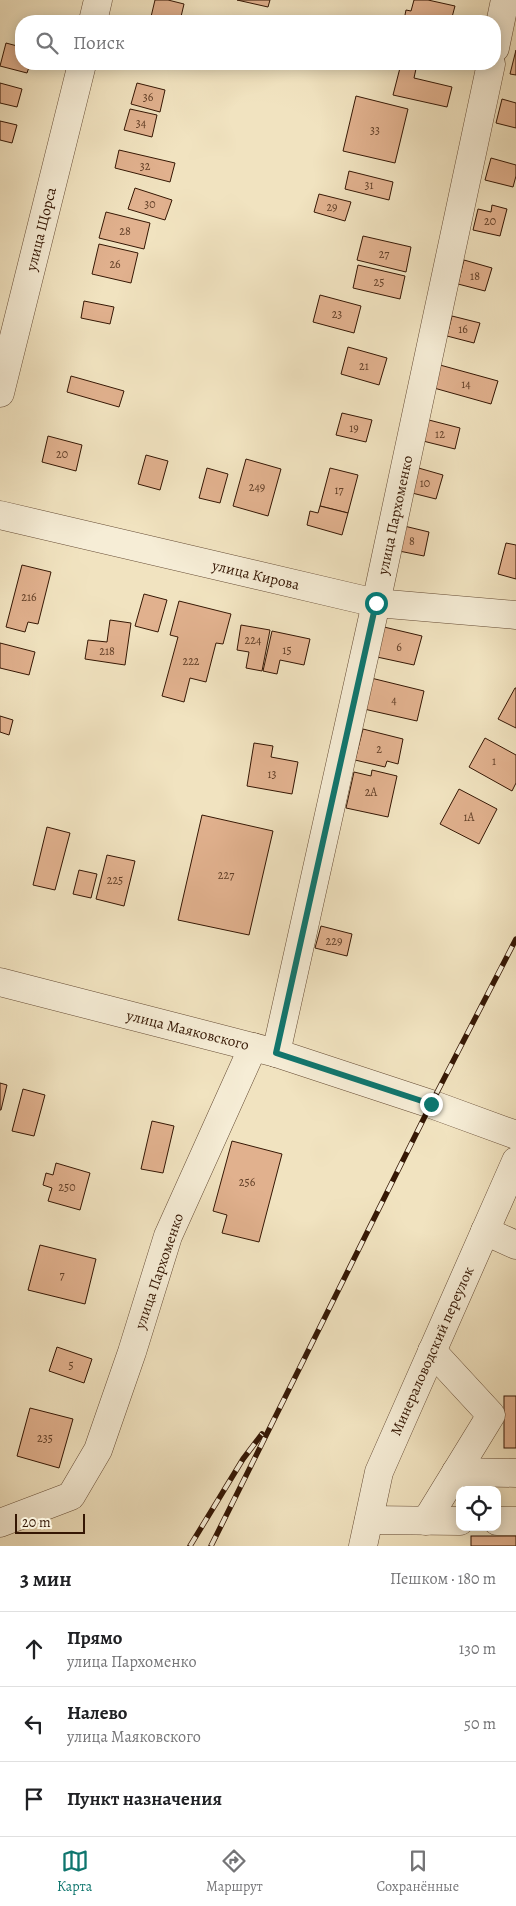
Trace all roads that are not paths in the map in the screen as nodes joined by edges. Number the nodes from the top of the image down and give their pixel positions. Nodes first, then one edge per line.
1 (98, 0) edge
2 (505, 0) edge
3 (94, 15) edge
4 (501, 19) edge
5 (81, 70) edge
6 (490, 70) edge
7 (0, 393) edge
8 (0, 515) edge
9 (376, 603) junction
10 (516, 615) edge
11 (0, 982) edge
12 (265, 1050) junction
13 (516, 1134) edge
14 (516, 1161) edge
15 (485, 1231) junction
16 (516, 1244) edge
17 (432, 1351) junction
18 (456, 1472) junction
19 (516, 1472) edge
20 (426, 1521) junction
21 (456, 1521) edge
22 (501, 1521) edge
23 (516, 1521) edge
24 (0, 1523) edge
25 (366, 1533) edge

1 - 3 street
2 - 4 street
5 - 7 street, улица Щорса
6 - 9 street, улица Пархоменко
8 - 9 street, улица Кирова
9 - 10 street, улица Кирова
9 - 12 street, улица Пархоменко
11 - 12 street, улица Маяковского
12 - 13 street, улица Маяковского
12 - 24 street, улица Пархоменко
14 - 15 street, Минераловодский переулок
15 - 16 street
15 - 17 street, Минераловодский переулок
17 - 18 street
17 - 25 street, Минераловодский переулок
18 - 19 street
18 - 20 street
20 - 21 street
20 - 25 street
22 - 23 street

